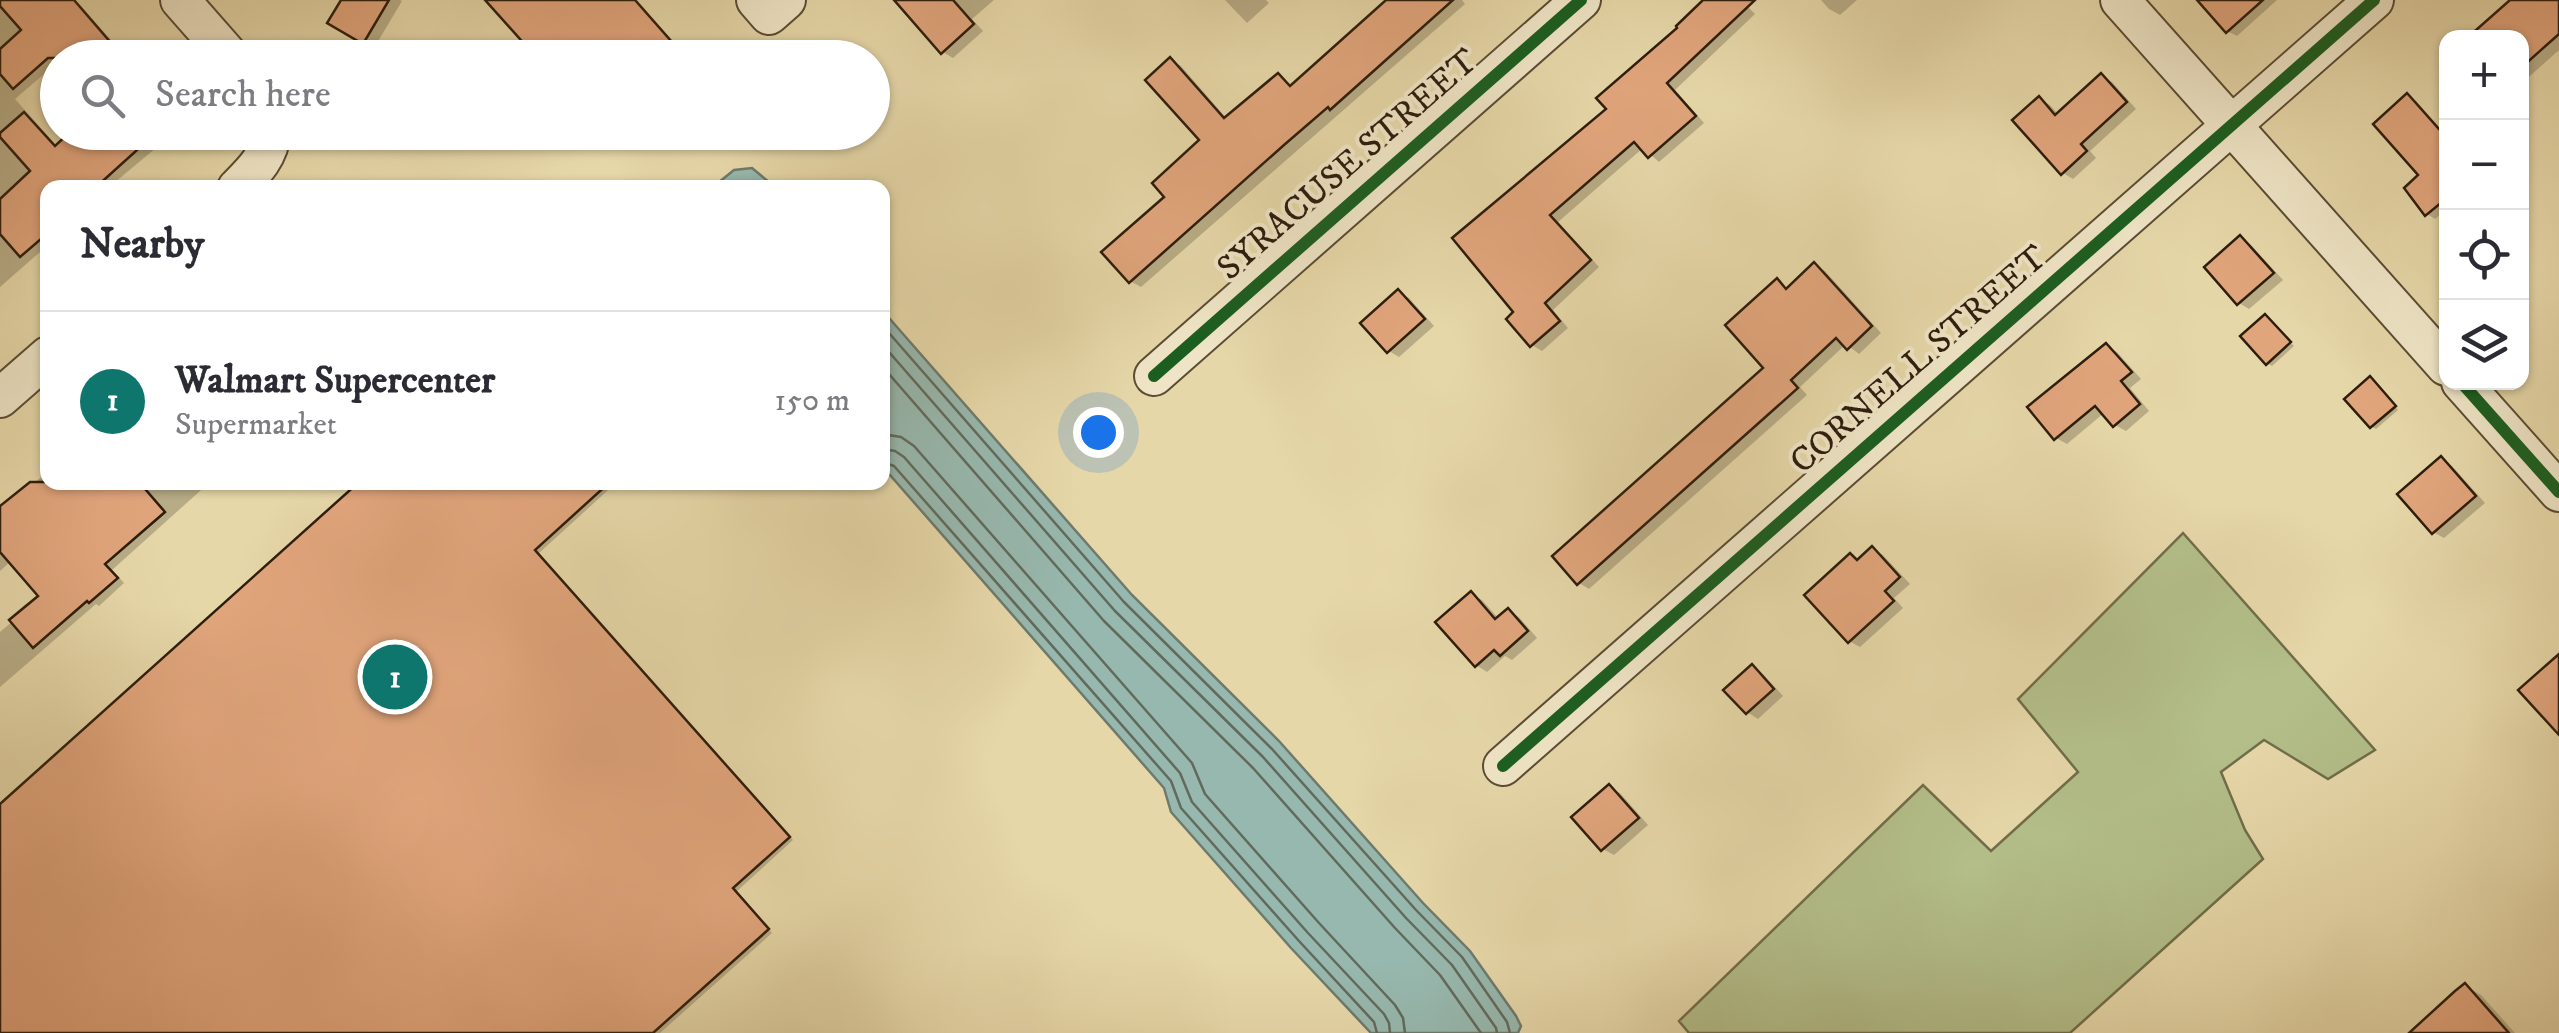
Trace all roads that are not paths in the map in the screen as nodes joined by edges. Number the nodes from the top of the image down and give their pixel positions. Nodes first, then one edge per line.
1 (180, 0) edge
2 (1581, 0) edge
3 (2120, 0) edge
4 (2374, 0) edge
5 (215, 40) edge
6 (2232, 125) junction
7 (267, 150) edge
8 (244, 180) edge
9 (2439, 358) edge
10 (40, 363) edge
11 (1154, 376) dead end
12 (2469, 390) edge
13 (0, 398) edge
14 (2559, 492) edge
15 (1503, 766) dead end

1 - 5 street
2 - 11 street, SYRACUSE STREET
3 - 6 street
4 - 6 street, CORNELL STREET
6 - 9 street
6 - 15 street, CORNELL STREET
7 - 8 street
10 - 13 street
12 - 14 street

